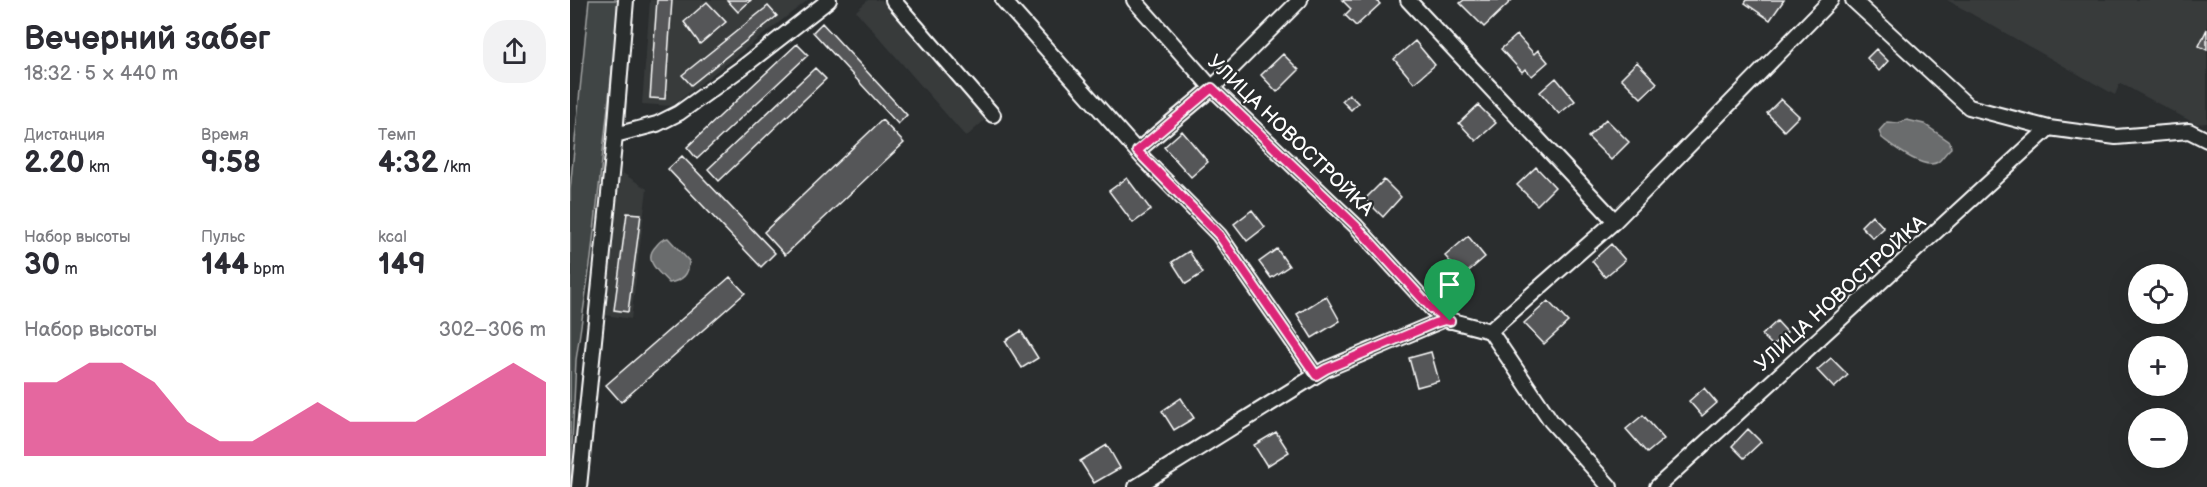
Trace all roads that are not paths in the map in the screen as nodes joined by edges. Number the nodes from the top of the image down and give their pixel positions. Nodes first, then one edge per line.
1 (626, 0) edge
2 (829, 0) edge
3 (893, 0) edge
4 (1003, 0) edge
5 (1134, 0) edge
6 (1300, 0) edge
7 (1408, 0) edge
8 (1831, 0) edge
9 (1853, 0) edge
10 (1212, 88) junction
11 (993, 115) dead end
12 (2049, 128) junction
13 (615, 135) junction
14 (2207, 140) edge
15 (1137, 151) junction
16 (1615, 221) junction
17 (1450, 321) junction
18 (1490, 331) junction
19 (1316, 375) junction
20 (579, 487) edge
21 (1136, 487) edge
22 (1610, 487) edge
23 (1657, 487) edge

1 - 13 street
2 - 13 street
3 - 11 street
4 - 15 street
5 - 10 street, УЛИЦА НОВОСТРОЙКА
6 - 10 street
7 - 16 street
8 - 16 street
9 - 12 street
10 - 15 street
10 - 17 street, УЛИЦА НОВОСТРОЙКА
12 - 14 street
12 - 23 street, УЛИЦА НОВОСТРОЙКА
13 - 20 street
15 - 19 street
16 - 18 street
17 - 18 street, УЛИЦА НОВОСТРОЙКА
17 - 19 street, УЛИЦА НОВОСТРОЙКА
18 - 22 street
19 - 21 street, УЛИЦА НОВОСТРОЙКА

